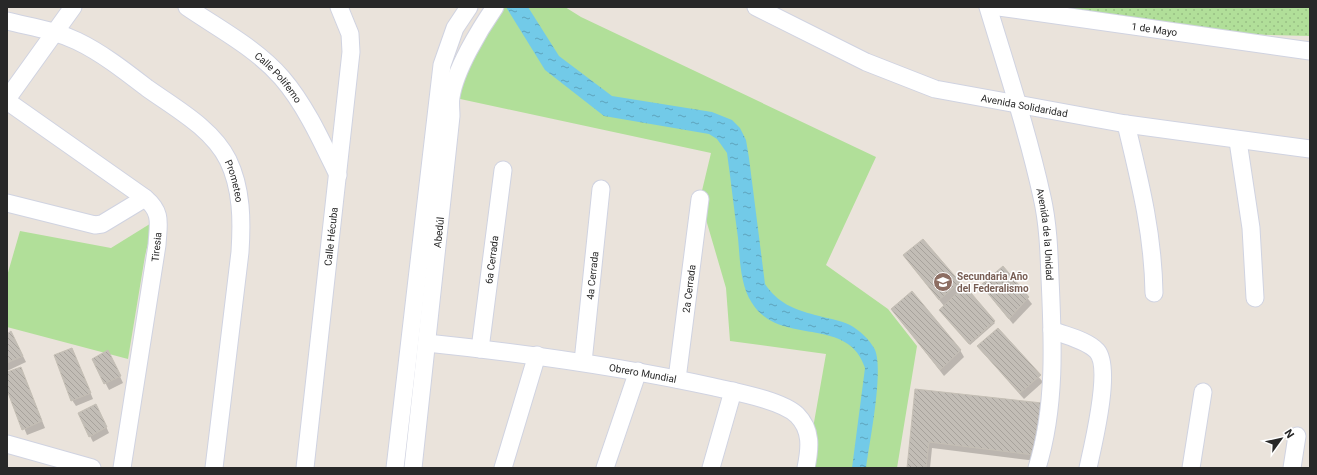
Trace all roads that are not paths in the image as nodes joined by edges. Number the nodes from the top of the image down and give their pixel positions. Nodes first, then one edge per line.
1 (73, 7) edge
2 (187, 7) edge
3 (339, 7) edge
4 (494, 7) edge
5 (756, 7) edge
6 (988, 7) edge
7 (999, 7) edge
8 (467, 8) edge
9 (7, 20) edge
10 (484, 22) junction
11 (56, 32) junction
12 (1310, 51) edge
13 (7, 100) edge
14 (1017, 105) junction
15 (1126, 124) junction
16 (1238, 141) junction
17 (1310, 149) edge
18 (503, 170) dead end
19 (338, 175) junction
20 (601, 189) dead end
21 (145, 198) junction
22 (700, 199) dead end
23 (7, 203) edge
24 (1154, 293) dead end
25 (1255, 298) dead end
26 (1052, 330) junction
27 (426, 343) junction
28 (480, 349) junction
29 (537, 355) junction
30 (583, 362) junction
31 (638, 371) junction
32 (677, 379) junction
33 (733, 391) junction
34 (1203, 392) dead end
35 (1298, 436) dead end
36 (7, 444) edge
37 (92, 468) edge
38 (122, 468) edge
39 (214, 468) edge
40 (305, 468) edge
41 (395, 468) edge
42 (413, 468) edge
43 (502, 468) edge
44 (605, 468) edge
45 (711, 468) edge
46 (806, 468) edge
47 (1037, 468) edge
48 (1088, 468) edge
49 (1191, 468) edge
50 (1292, 468) edge

1 - 11 street
2 - 19 street, Calle Polifemo
3 - 19 street, Calle Hécuba
4 - 10 street, Abedúl
5 - 14 street, Avenida Solidaridad
6 - 14 street, Avenida de la Unidad
7 - 12 street, 1 de Mayo
8 - 10 street
8 - 41 street, Abedúl
9 - 11 street, Prometeo
10 - 27 street, Abedúl
11 - 13 street
11 - 39 street, Prometeo
13 - 21 street, Tiresia
14 - 15 street, Avenida Solidaridad
14 - 26 street, Avenida de la Unidad
15 - 16 street, Avenida Solidaridad
15 - 24 street
16 - 17 street, Avenida Solidaridad
16 - 25 street
18 - 28 street, 6a Cerrada
19 - 40 street, Calle Hécuba
20 - 30 street, 4a Cerrada
21 - 23 street
21 - 38 street, Tiresia
22 - 32 street, 2a Cerrada
26 - 47 street, Avenida de la Unidad
26 - 48 street
27 - 28 street, Obrero Mundial
27 - 42 street, Abedúl
28 - 29 street, Obrero Mundial
29 - 30 street, Obrero Mundial
29 - 43 street
30 - 31 street, Obrero Mundial
31 - 32 street, Obrero Mundial
31 - 44 street
32 - 33 street, Obrero Mundial
33 - 45 street
33 - 46 street, Obrero Mundial
34 - 49 street
35 - 50 street
36 - 37 street

